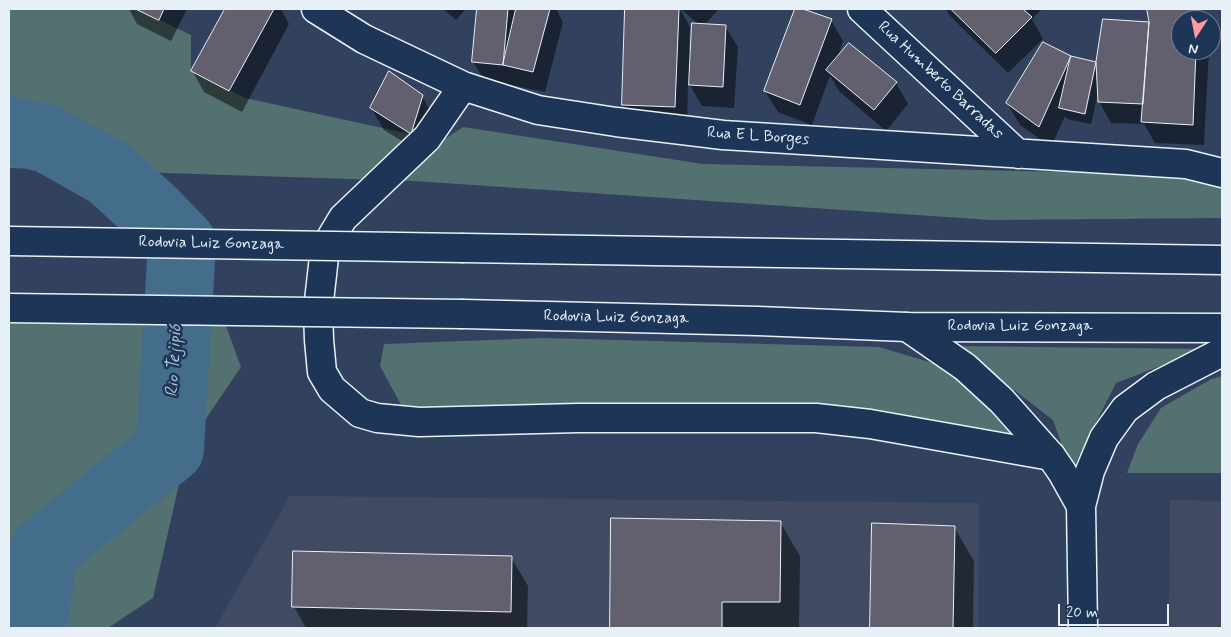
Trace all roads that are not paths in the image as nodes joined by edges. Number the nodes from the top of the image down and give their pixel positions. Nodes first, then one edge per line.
1 (316, 9) edge
2 (862, 9) edge
3 (463, 86) junction
4 (1018, 154) junction
5 (1222, 173) edge
6 (9, 240) edge
7 (1222, 252) edge
8 (1209, 260) edge
9 (9, 308) edge
10 (907, 327) junction
11 (1222, 328) edge
12 (1222, 352) edge
13 (1051, 456) junction
14 (1081, 506) junction
15 (1083, 628) edge

1 - 3 main road, Rua E L Borges
2 - 4 main road, Rua Humberto Barradas
3 - 4 main road, Rua E L Borges
3 - 13 main road
4 - 5 main road, Rua E L Borges
6 - 8 main road, Rodovia Luiz Gonzaga, bridge
7 - 8 main road, Rodovia Luiz Gonzaga
9 - 10 main road, Rodovia Luiz Gonzaga, bridge
10 - 11 main road, Rodovia Luiz Gonzaga
10 - 13 main road
12 - 14 main road
13 - 14 main road
14 - 15 main road

